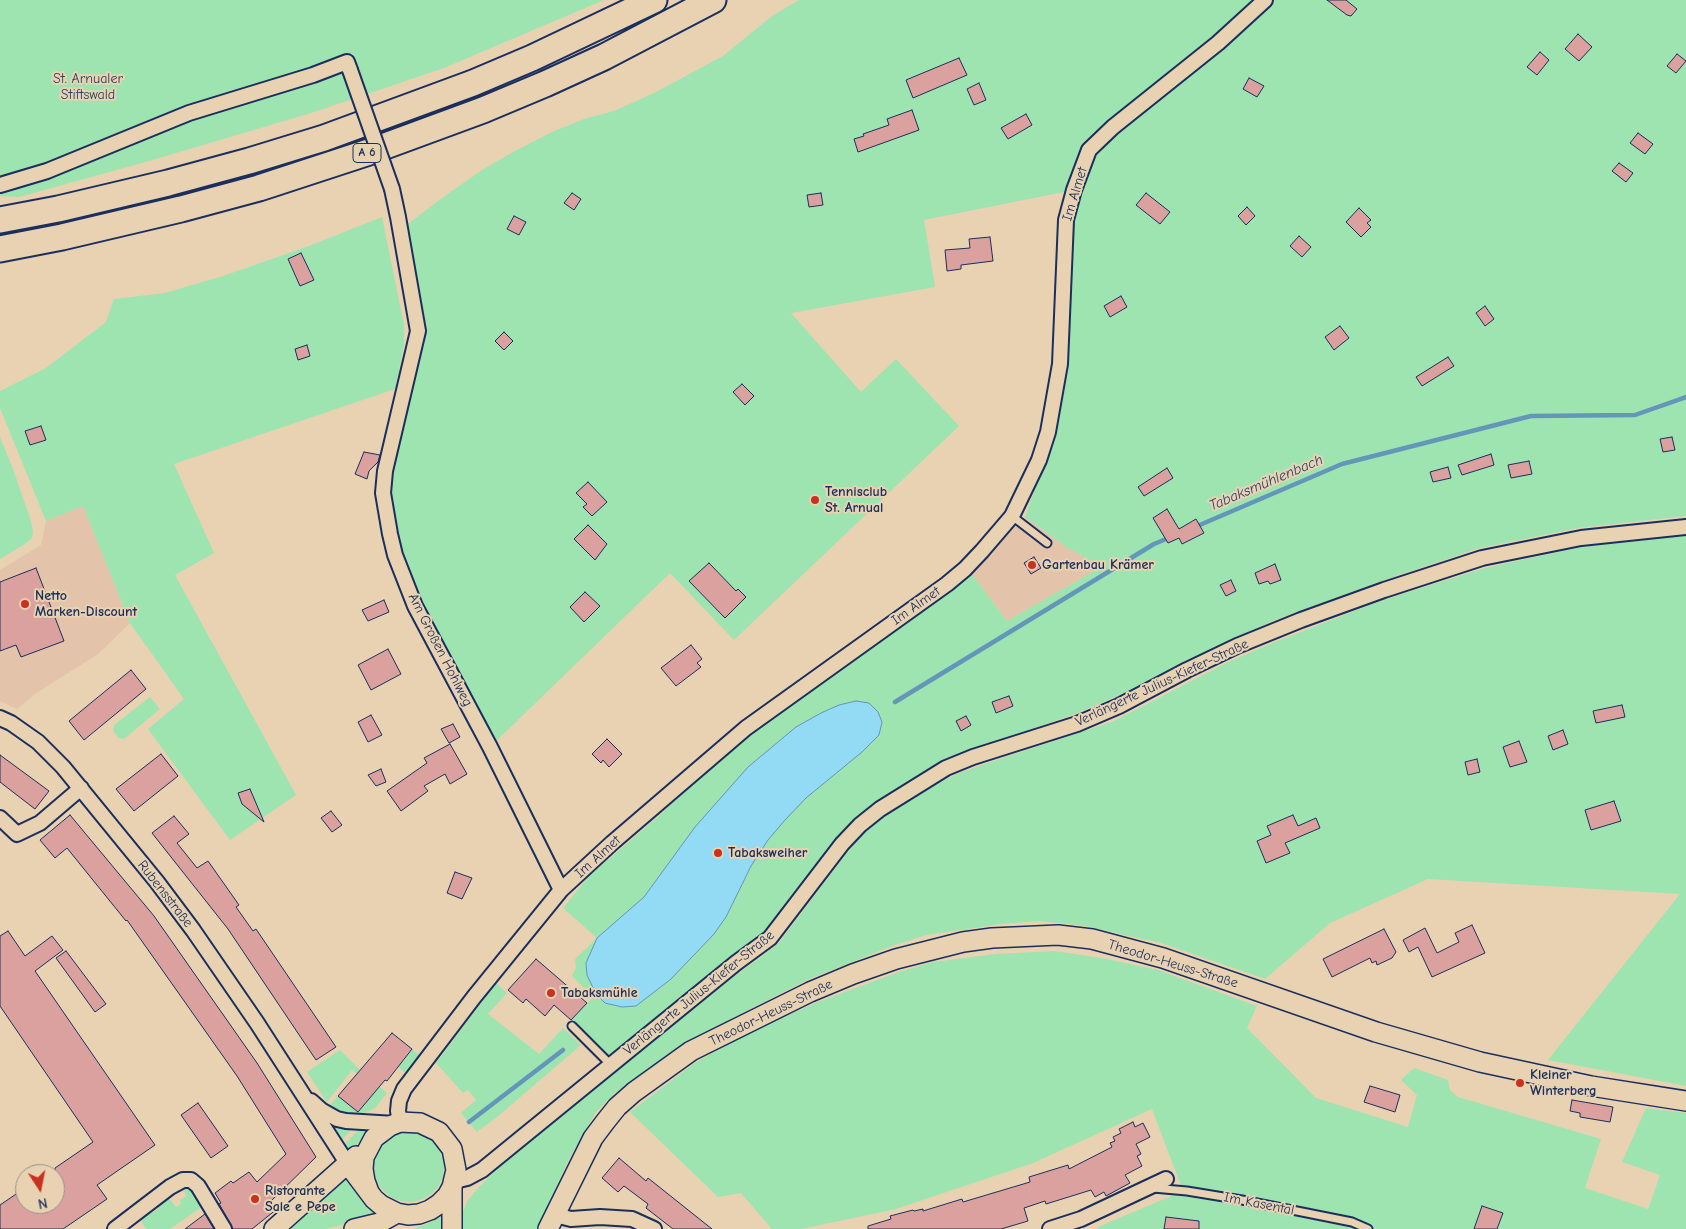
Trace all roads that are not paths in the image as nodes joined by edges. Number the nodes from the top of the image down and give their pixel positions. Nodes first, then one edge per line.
1 (654, 0) edge
2 (713, 0) edge
3 (1265, 0) edge
4 (0, 185) edge
5 (0, 220) edge
6 (0, 249) edge
7 (1012, 516) junction
8 (1686, 527) edge
9 (1048, 543) dead end
10 (0, 718) edge
11 (81, 788) junction
12 (0, 818) edge
13 (561, 890) junction
14 (572, 1026) dead end
15 (611, 1065) junction
16 (303, 1094) junction
17 (1686, 1101) edge
18 (398, 1123) junction
19 (369, 1146) junction
20 (347, 1163) junction
21 (1166, 1179) dead end
22 (454, 1184) junction
23 (1148, 1187) junction
24 (369, 1192) junction
25 (398, 1218) edge
26 (552, 1222) edge
27 (115, 1229) edge
28 (224, 1229) edge
29 (274, 1229) edge
30 (354, 1229) edge
31 (452, 1229) edge
32 (654, 1229) edge
33 (1050, 1229) edge
34 (1368, 1229) edge

1 - 5 highway, A 6
2 - 6 highway, A 6
3 - 7 street, Im Almet
4 - 13 street, Am Großen Hohlweg, bridge
7 - 9 lane
7 - 13 street, Im Almet
8 - 15 street, Verlängerte Julius-Kiefer-Straße
10 - 11 street, Rubensstraße
11 - 12 street
11 - 16 street, Rubensstraße
13 - 18 street, Im Almet
14 - 15 lane
15 - 22 street, Verlängerte Julius-Kiefer-Straße
16 - 18 street, Rubensstraße
16 - 20 street, Rubensstraße
17 - 26 street, Theodor-Heuss-Straße
18 - 19 street
18 - 22 street
19 - 20 street
19 - 24 street
20 - 24 street
20 - 29 street
21 - 23 street
22 - 25 street
22 - 31 street
23 - 33 street
23 - 34 lane, Im Kasental
24 - 25 street
25 - 30 street
26 - 32 street
27 - 28 street

